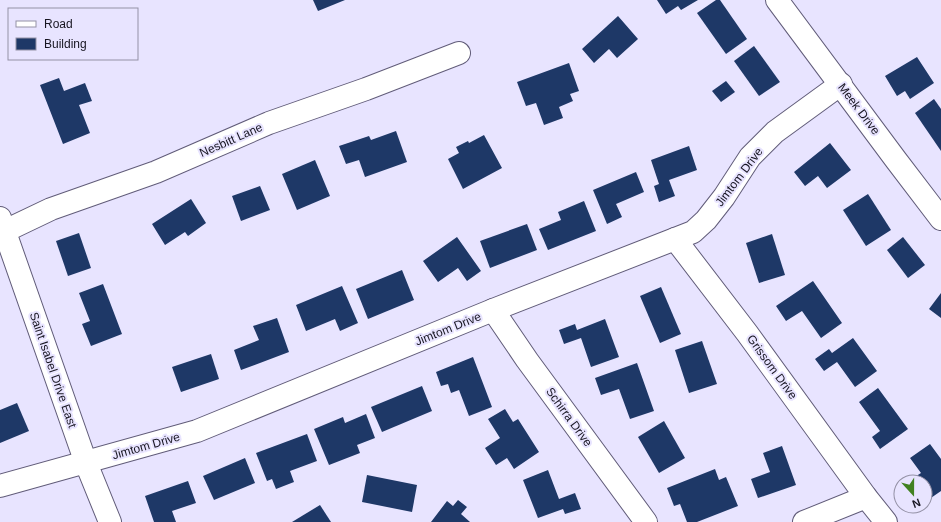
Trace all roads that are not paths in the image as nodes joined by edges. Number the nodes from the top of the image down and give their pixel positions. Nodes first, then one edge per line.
1 (777, 0) edge
2 (459, 53) dead end
3 (841, 84) junction
4 (941, 219) edge
5 (2, 224) edge
6 (675, 240) junction
7 (493, 310) junction
8 (86, 463) junction
9 (0, 486) edge
10 (866, 497) junction
11 (110, 522) edge
12 (646, 522) edge
13 (804, 522) edge
14 (886, 522) edge

1 - 3 street, Meek Drive
2 - 5 street, Nesbitt Lane
3 - 4 street, Meek Drive
3 - 6 street, Jimtom Drive
5 - 8 street, Saint Isabel Drive East
6 - 7 street, Jimtom Drive
6 - 10 street, Grissom Drive
7 - 8 street, Jimtom Drive
7 - 12 street, Schirra Drive
8 - 9 street, Jimtom Drive
8 - 11 street, Saint Isabel Drive East
10 - 13 street
10 - 14 street, Grissom Drive

